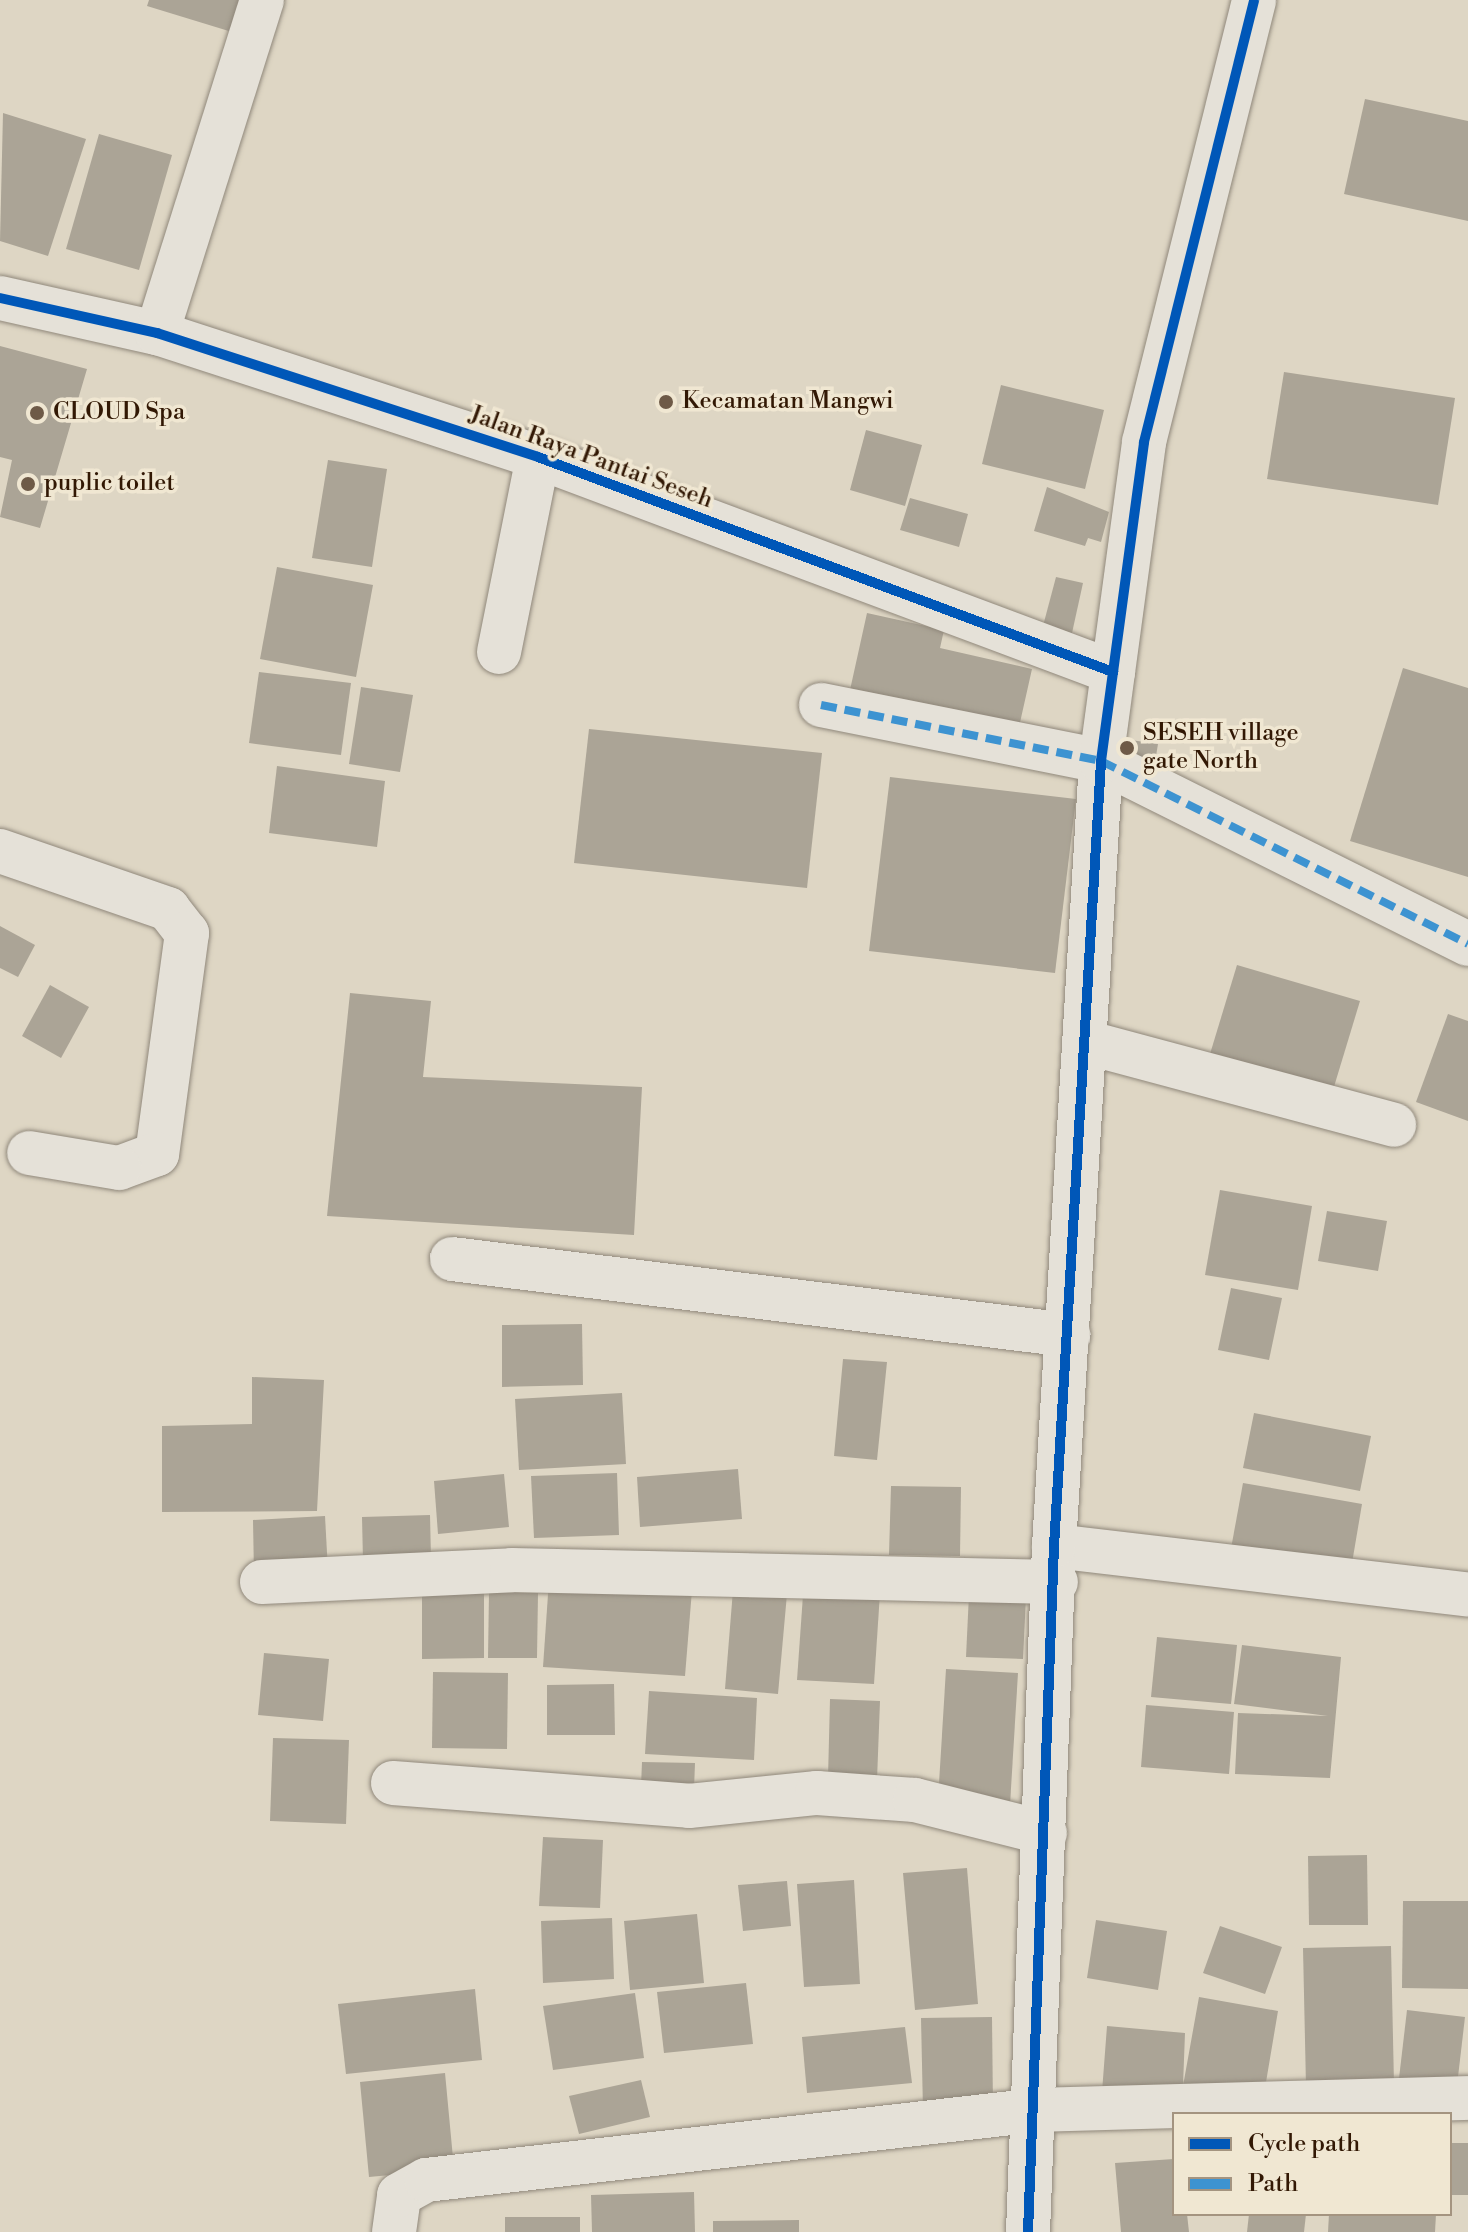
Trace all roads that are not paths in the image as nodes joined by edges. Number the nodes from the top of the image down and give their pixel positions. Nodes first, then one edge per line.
1 (262, 0) edge
2 (1254, 0) edge
3 (0, 298) edge
4 (157, 333) junction
5 (538, 457) junction
6 (499, 652) dead end
7 (1113, 672) junction
8 (821, 705) dead end
9 (1101, 761) junction
10 (0, 851) edge
11 (1468, 944) edge
12 (1085, 1042) junction
13 (1394, 1125) dead end
14 (29, 1153) dead end
15 (452, 1259) dead end
16 (1068, 1335) junction
17 (1055, 1564) junction
18 (262, 1582) dead end
19 (1468, 1595) edge
20 (393, 1783) dead end
21 (1045, 1833) junction
22 (1468, 2098) edge
23 (1038, 2110) junction
24 (394, 2232) edge
25 (1028, 2232) edge

1 - 4 street
2 - 7 street
3 - 4 street, Jalan Raya Pantai Seseh
4 - 5 street, Jalan Raya Pantai Seseh
5 - 6 street
5 - 7 street, Jalan Raya Pantai Seseh
7 - 9 street
8 - 9 street
9 - 11 street
9 - 12 street
10 - 14 street
12 - 13 street
12 - 16 street
15 - 16 street
16 - 17 street
17 - 18 street
17 - 19 street
17 - 21 street
20 - 21 street
21 - 23 street
22 - 23 street
23 - 24 street
23 - 25 street

